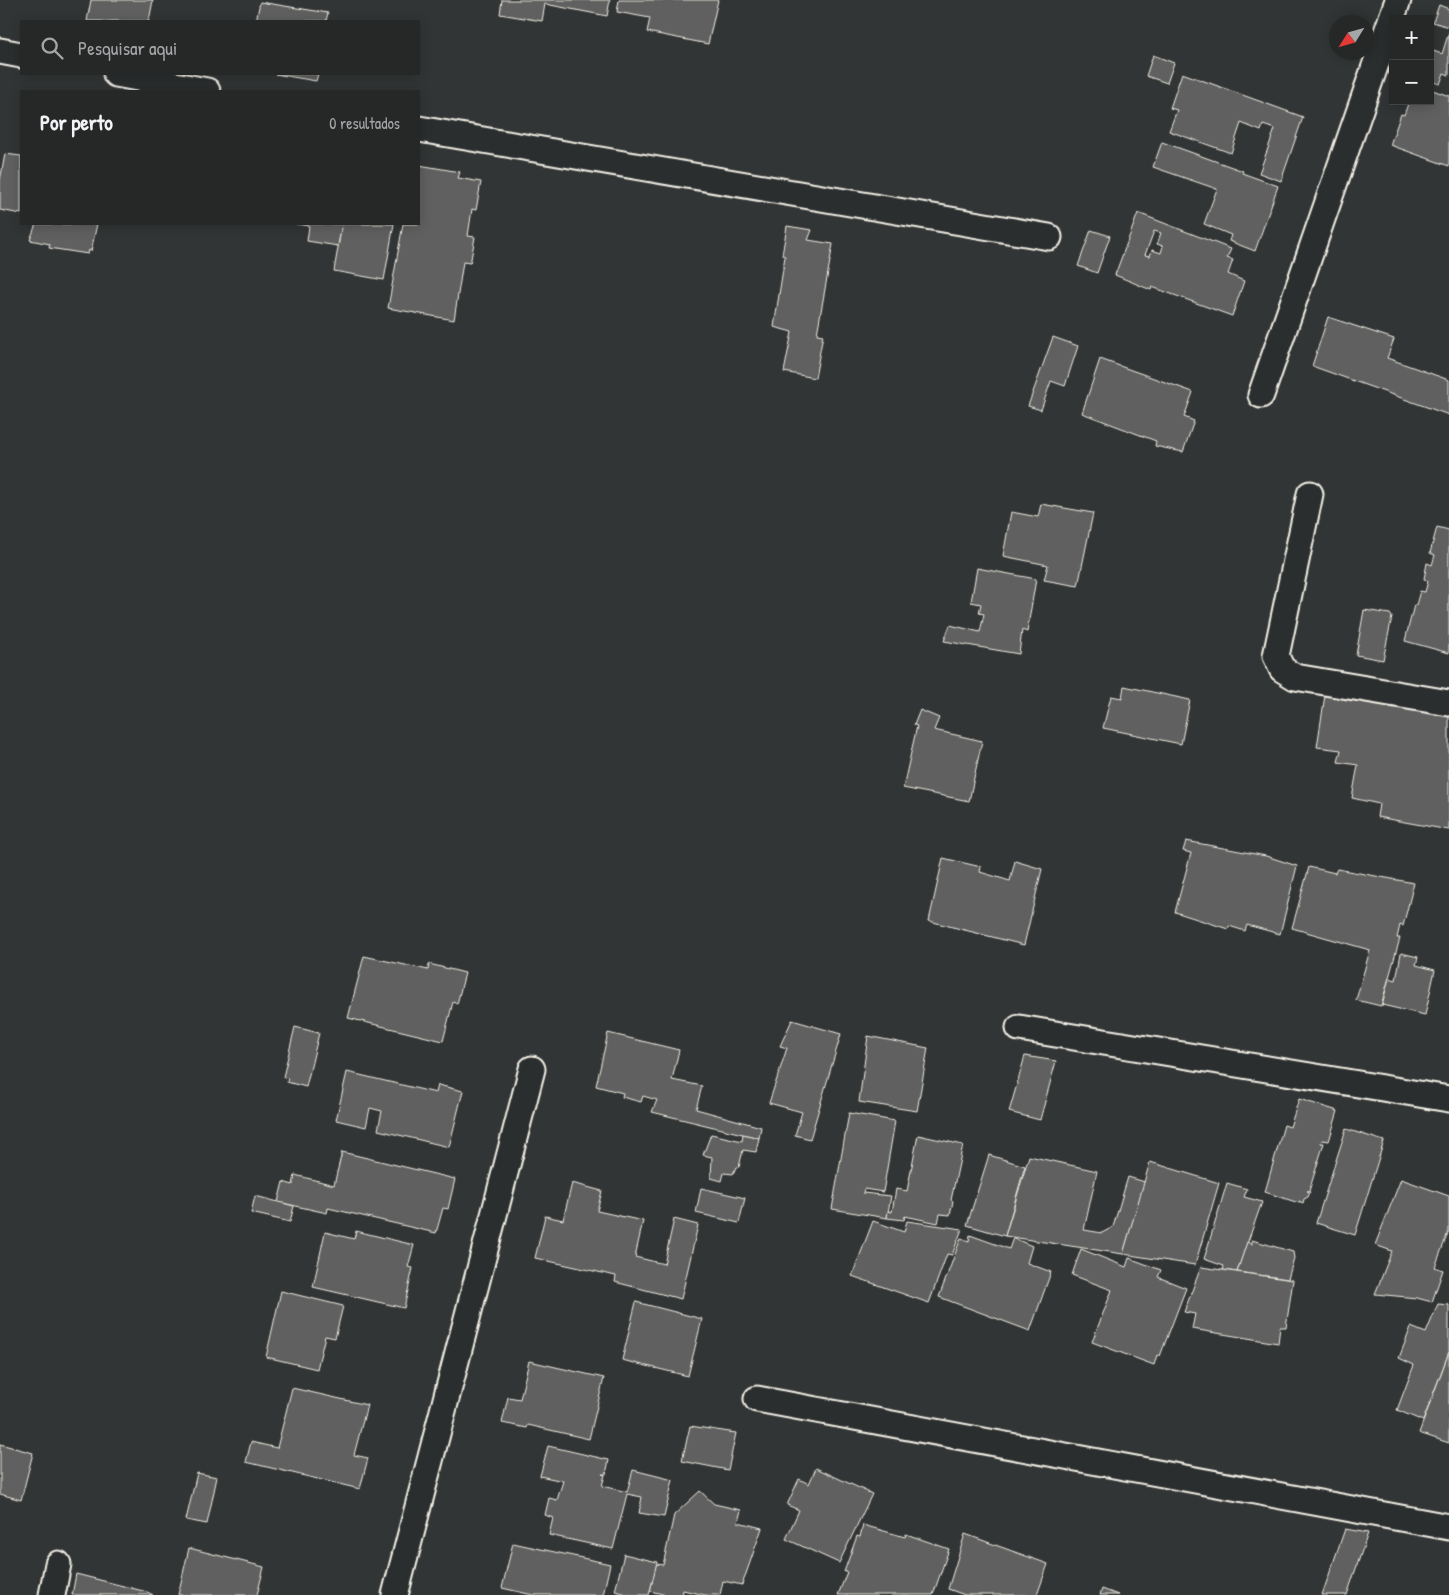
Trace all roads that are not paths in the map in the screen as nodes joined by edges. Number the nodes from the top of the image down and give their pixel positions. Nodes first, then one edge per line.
1 (1398, 0) edge
2 (0, 51) edge
3 (20, 56) edge
4 (121, 75) edge
5 (202, 90) edge
6 (420, 129) edge
7 (1049, 237) dead end
8 (1261, 395) dead end
9 (1310, 494) dead end
10 (1449, 703) edge
11 (1020, 1028) dead end
12 (532, 1069) dead end
13 (1449, 1099) edge
14 (757, 1399) dead end
15 (1449, 1527) edge
16 (58, 1564) dead end
17 (52, 1595) edge
18 (395, 1595) edge

1 - 8 street
2 - 3 street
4 - 5 street
6 - 7 street
9 - 10 street
11 - 13 street
12 - 18 street
14 - 15 street
16 - 17 street

